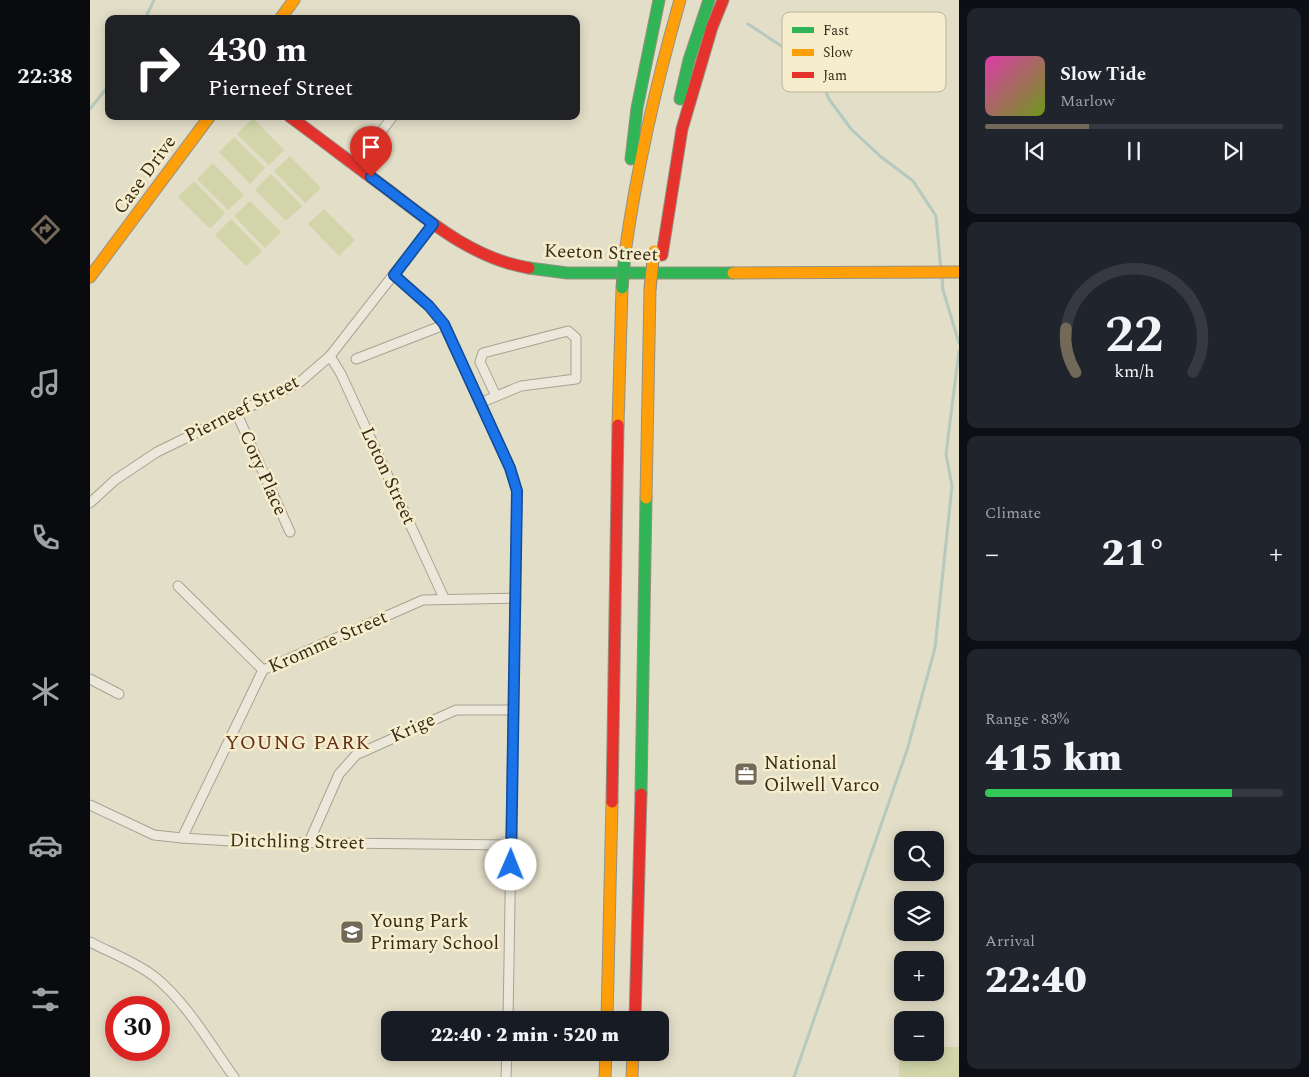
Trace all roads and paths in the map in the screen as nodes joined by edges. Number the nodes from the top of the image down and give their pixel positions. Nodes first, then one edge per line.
1 (294, 0) edge
2 (660, 0) edge
3 (680, 0) edge
4 (709, 0) edge
5 (723, 0) edge
6 (283, 15) edge
7 (207, 120) edge
8 (294, 120) edge
9 (390, 120) edge
10 (356, 165) junction
11 (433, 224) junction
12 (628, 236) junction
13 (658, 253) junction
14 (958, 272) edge
15 (394, 275) junction
16 (90, 278) edge
17 (444, 324) junction
18 (330, 356) junction
19 (356, 359) dead end
20 (496, 396) junction
21 (480, 403) junction
22 (236, 414) junction
23 (90, 503) edge
24 (290, 532) dead end
25 (178, 586) dead end
26 (444, 598) junction
27 (516, 598) junction
28 (263, 670) junction
29 (90, 679) edge
30 (119, 694) dead end
31 (512, 710) junction
32 (90, 805) edge
33 (182, 838) junction
34 (309, 842) junction
35 (512, 845) junction
36 (90, 942) edge
37 (508, 1011) edge
38 (607, 1011) edge
39 (635, 1011) edge
40 (507, 1061) edge
41 (606, 1061) edge
42 (633, 1061) edge
43 (234, 1077) edge
44 (506, 1077) edge
45 (605, 1077) edge
46 (632, 1077) edge

1 - 6 main road
2 - 12 main road
3 - 12 main road
4 - 13 main road
5 - 13 main road
7 - 16 main road, Case Drive
8 - 10 main road, Keeton Street
9 - 10 street
10 - 11 main road, Keeton Street
11 - 14 main road, Keeton Street
11 - 15 street, Pierneef Street
12 - 38 main road, bridge
13 - 39 main road, bridge
15 - 17 street
15 - 18 street, Pierneef Street
17 - 19 street
17 - 21 street
18 - 22 street, Pierneef Street
18 - 26 street, Loton Street
20 - 20 street
20 - 21 street
21 - 27 street
22 - 23 street, Pierneef Street
22 - 24 street, Cory Place
25 - 28 street
26 - 27 street, Kromme Street
26 - 28 street, Kromme Street
27 - 31 street
28 - 33 street, Kromme Street
29 - 30 street
31 - 34 street, Krige
31 - 35 street
32 - 33 street, Ditchling Street
33 - 34 street, Ditchling Street
34 - 35 street, Ditchling Street
35 - 37 street
36 - 43 street
40 - 44 street
41 - 45 main road
42 - 46 main road

